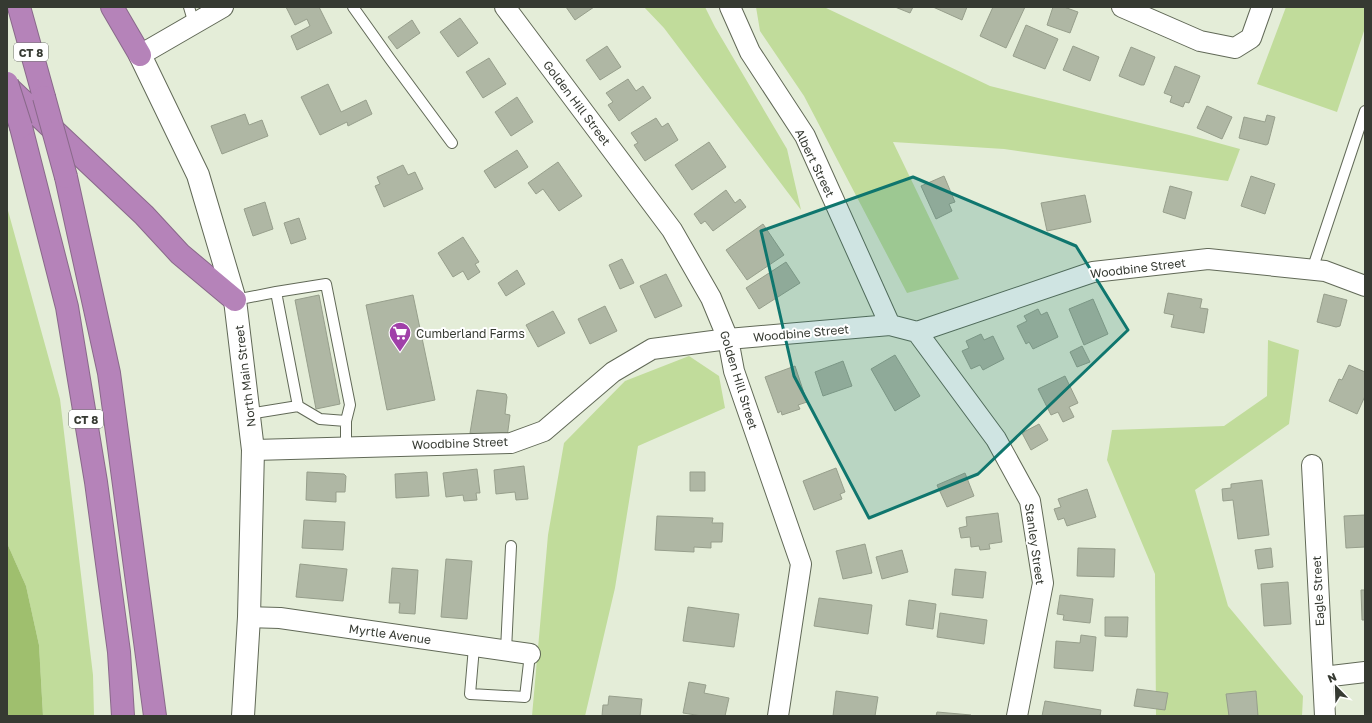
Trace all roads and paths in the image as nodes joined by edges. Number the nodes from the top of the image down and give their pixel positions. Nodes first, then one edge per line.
1 (19, 7) edge
2 (112, 7) edge
3 (223, 7) edge
4 (353, 7) edge
5 (505, 7) edge
6 (730, 7) edge
7 (1122, 7) edge
8 (1262, 7) edge
9 (192, 15) edge
10 (140, 55) junction
11 (7, 83) edge
12 (7, 86) edge
13 (1365, 111) edge
14 (452, 144) dead end
15 (1312, 270) junction
16 (1365, 286) edge
17 (276, 292) junction
18 (235, 300) junction
19 (890, 325) junction
20 (917, 332) junction
21 (728, 339) junction
22 (298, 406) junction
23 (249, 414) junction
24 (346, 421) junction
25 (346, 447) junction
26 (253, 450) junction
27 (1312, 465) dead end
28 (511, 546) dead end
29 (249, 617) junction
30 (474, 647) junction
31 (506, 650) junction
32 (530, 654) joint
33 (1365, 672) edge
34 (1323, 677) junction
35 (123, 716) edge
36 (155, 716) edge
37 (243, 716) edge
38 (778, 716) edge
39 (1017, 716) edge
40 (1325, 716) edge

1 - 36 highway, CT 8, bridge
2 - 10 highway
3 - 9 street
4 - 14 lane
5 - 21 street, Golden Hill Street
6 - 19 street, Albert Street
7 - 8 street
9 - 10 street
10 - 18 main road, North Main Street
11 - 35 highway, CT 8, bridge
12 - 18 highway
13 - 15 lane
15 - 16 street, Woodbine Street
15 - 20 street, Woodbine Street
17 - 18 lane
17 - 22 lane
17 - 24 lane
18 - 23 main road, North Main Street
19 - 20 street, Woodbine Street
19 - 21 street, Woodbine Street
20 - 39 street, Stanley Street
21 - 25 street, Woodbine Street
21 - 38 street, Golden Hill Street
22 - 23 lane
22 - 24 lane
23 - 26 main road, North Main Street
24 - 25 lane
25 - 26 street, Woodbine Street
26 - 29 main road, North Main Street
27 - 34 street, Eagle Street
28 - 31 lane
29 - 30 street, Myrtle Avenue
29 - 37 main road, North Main Street
30 - 31 street, Myrtle Avenue
30 - 32 lane
31 - 32 street, Myrtle Avenue
33 - 34 street
34 - 40 street, Eagle Street

